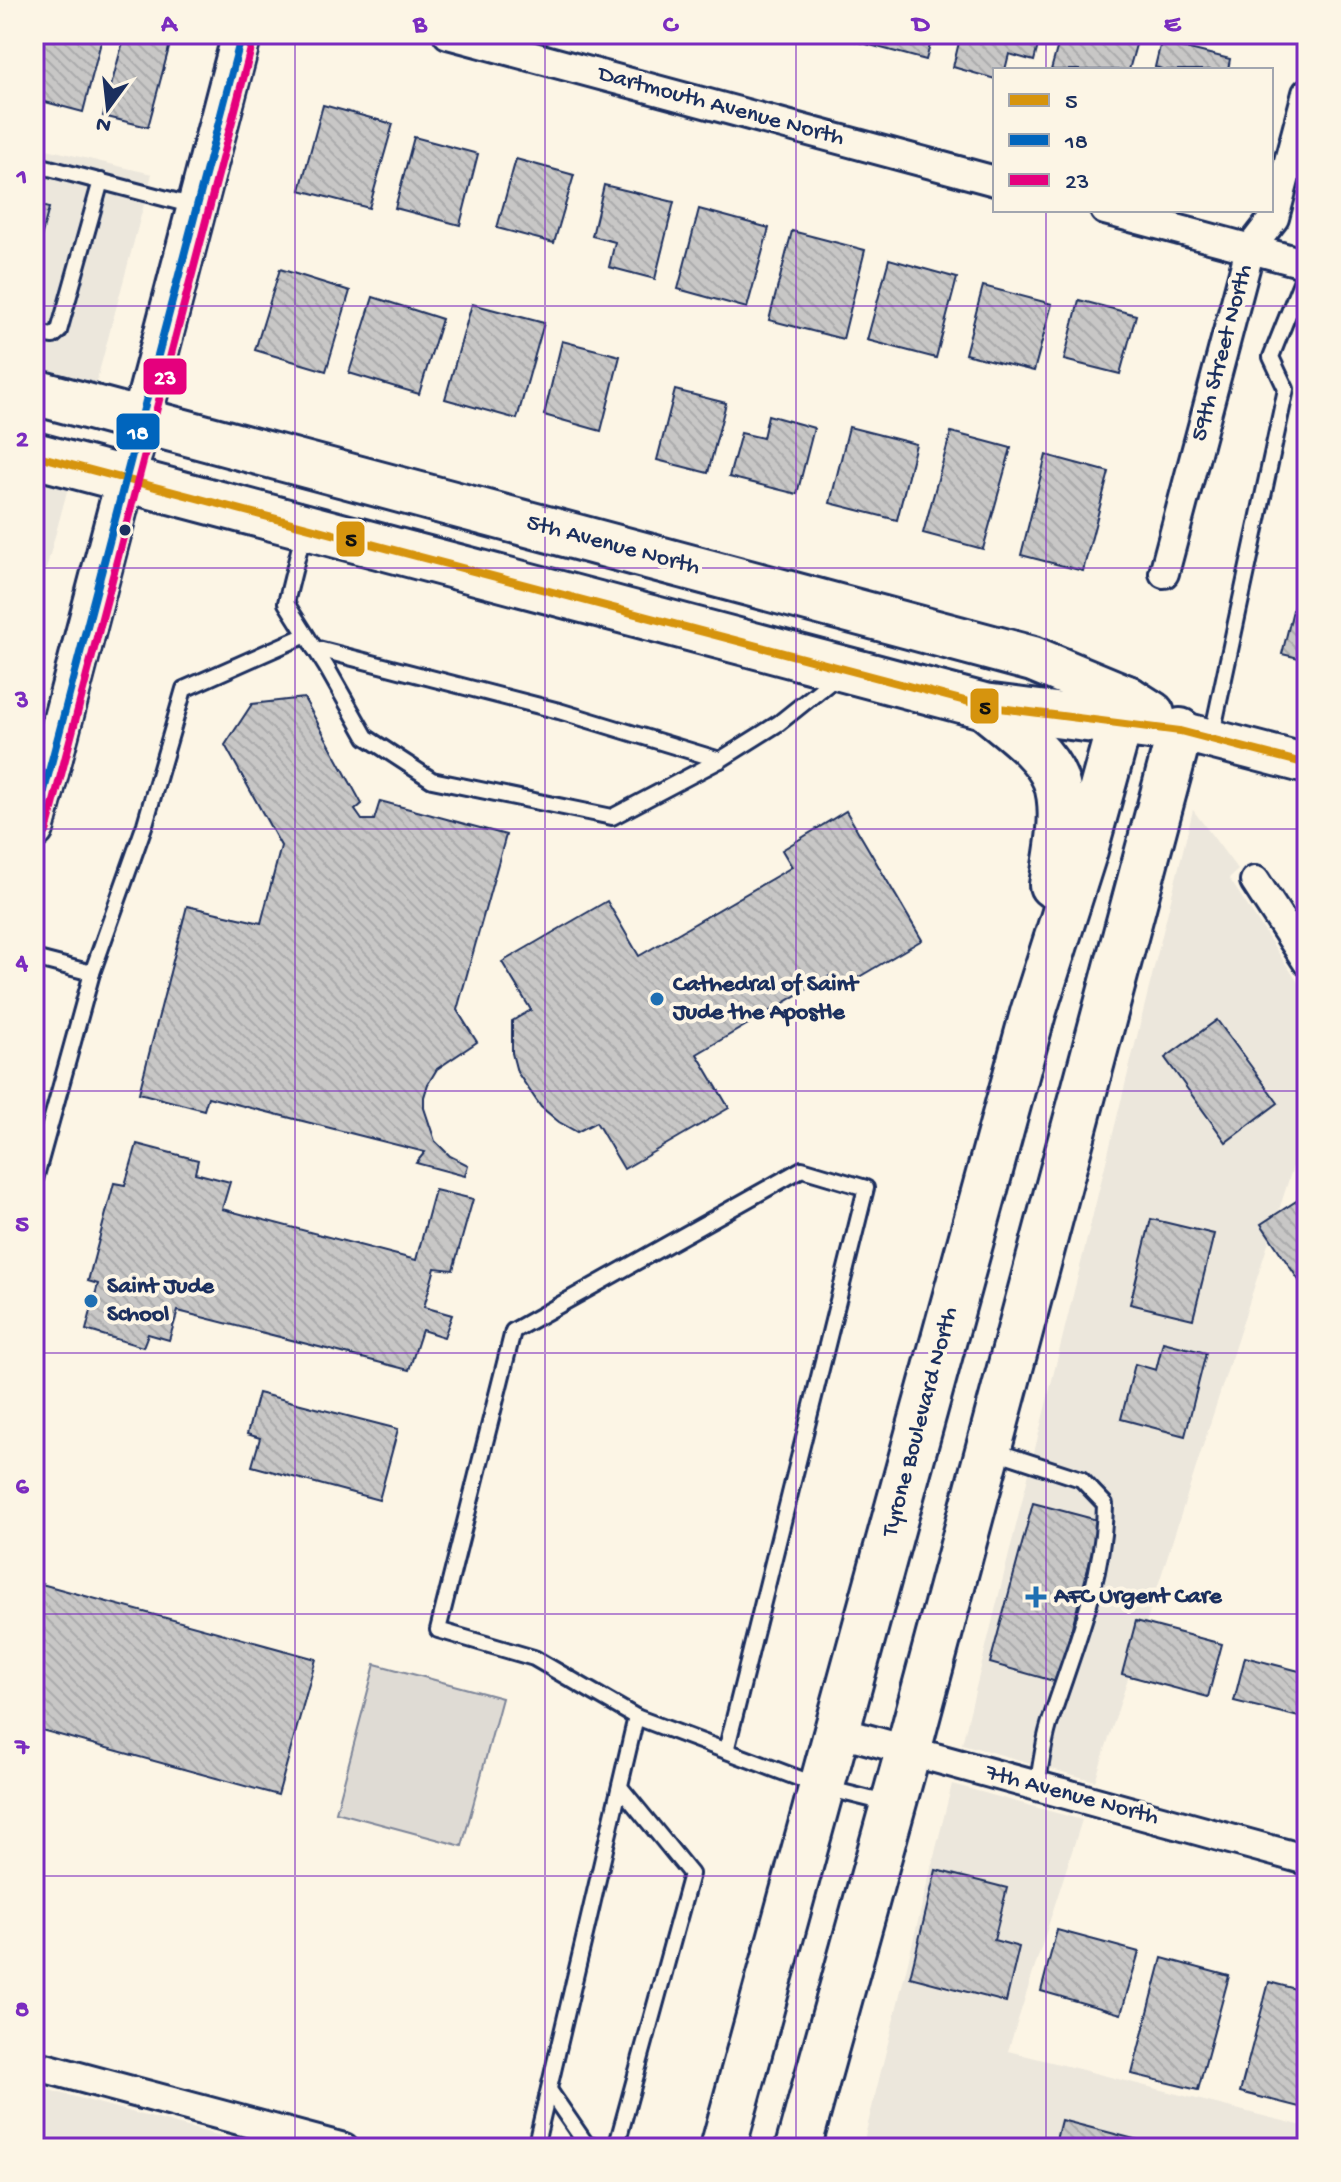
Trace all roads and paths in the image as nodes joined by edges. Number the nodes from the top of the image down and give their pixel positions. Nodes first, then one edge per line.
1 (242, 34) edge
2 (448, 34) edge
3 (1307, 93) edge
4 (34, 164) edge
5 (993, 180) edge
6 (101, 181) junction
7 (198, 207) junction
8 (1112, 212) edge
9 (1250, 249) junction
10 (1307, 266) edge
11 (34, 333) edge
12 (34, 392) edge
13 (142, 420) junction
14 (34, 455) edge
15 (127, 478) junction
16 (305, 526) junction
17 (1164, 573) dead end
18 (306, 635) junction
19 (314, 648) junction
20 (845, 669) junction
21 (984, 706) junction
22 (1123, 710) junction
23 (1195, 735) junction
24 (720, 760) junction
25 (1307, 764) edge
26 (34, 829) edge
27 (1255, 881) dead end
28 (34, 958) edge
29 (1307, 961) edge
30 (92, 973) junction
31 (1033, 1013) junction
32 (34, 1183) edge
33 (989, 1449) junction
34 (636, 1717) junction
35 (837, 1731) junction
36 (726, 1751) junction
37 (908, 1751) junction
38 (1037, 1786) junction
39 (620, 1787) junction
40 (822, 1787) junction
41 (893, 1805) junction
42 (1307, 1860) edge
43 (34, 2065) edge
44 (549, 2090) junction
45 (344, 2148) edge
46 (535, 2148) edge
47 (597, 2148) edge
48 (616, 2148) edge
49 (723, 2148) edge
50 (798, 2148) edge

1 - 7 street
2 - 5 street, Dartmouth Avenue North
3 - 9 street, 59th Street North
4 - 6 lane
6 - 7 lane
6 - 11 lane
7 - 13 street
8 - 9 street
9 - 10 street
9 - 17 street, 59th Street North
10 - 23 lane
12 - 13 main road, 5th Avenue North
13 - 15 street
13 - 22 main road, 5th Avenue North
14 - 15 main road, 5th Avenue North
15 - 16 main road, 5th Avenue North
15 - 26 street
16 - 18 lane
16 - 20 main road, 5th Avenue North
18 - 19 lane
18 - 30 lane
19 - 24 lane
19 - 24 lane
20 - 21 main road, 5th Avenue North
20 - 24 lane
21 - 22 main road, 5th Avenue North
21 - 31 main road
22 - 23 main road, 5th Avenue North
22 - 31 main road, Tyrone Boulevard North
23 - 25 street, 5th Avenue North
23 - 33 main road
27 - 29 street
28 - 30 lane
30 - 32 lane
31 - 35 main road, Tyrone Boulevard North
33 - 37 main road
33 - 38 lane
34 - 36 lane
34 - 36 lane
34 - 39 lane
35 - 37 street, 7th Avenue North
35 - 40 main road, Tyrone Boulevard North
36 - 40 lane
37 - 38 street, 7th Avenue North
37 - 41 main road
38 - 42 street, 7th Avenue North
39 - 44 lane
39 - 48 lane
40 - 41 lane
40 - 49 main road, Tyrone Boulevard North
41 - 50 main road
43 - 45 street
44 - 46 lane
44 - 47 lane

